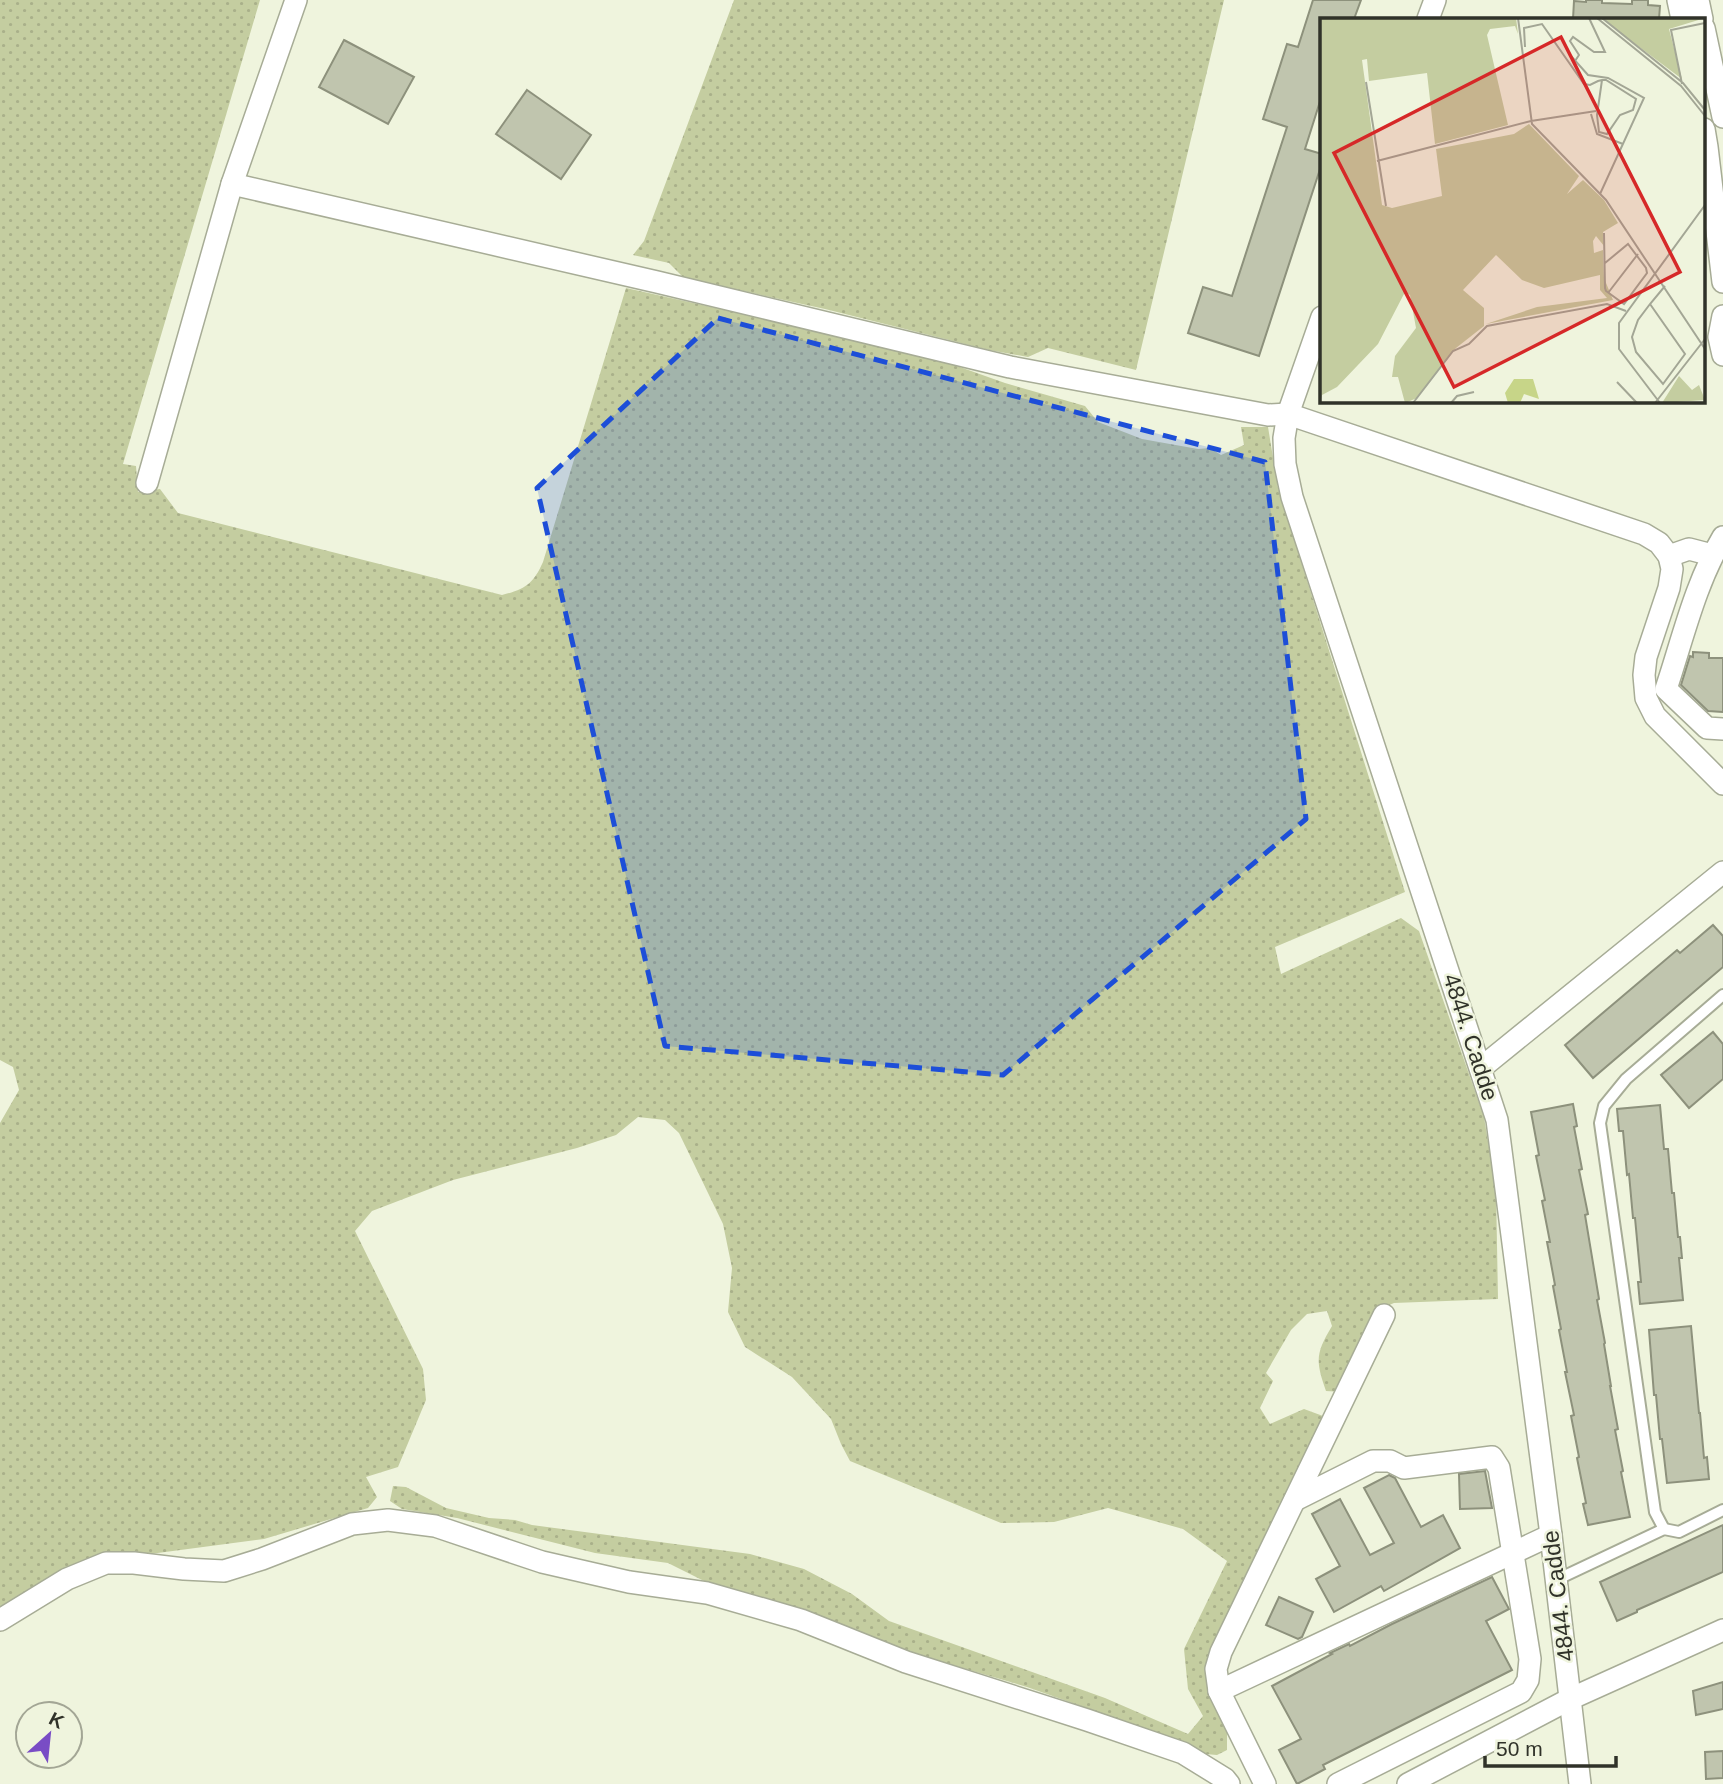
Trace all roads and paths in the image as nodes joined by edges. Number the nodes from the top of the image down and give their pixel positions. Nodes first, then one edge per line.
1 (296, 0) edge
2 (1435, 0) edge
3 (1678, 0) edge
4 (1698, 0) edge
5 (1428, 18) edge
6 (1682, 18) edge
7 (1702, 18) edge
8 (1706, 37) edge
9 (1723, 117) edge
10 (1706, 145) edge
11 (232, 184) junction
12 (1723, 282) edge
13 (1723, 316) edge
14 (1320, 323) edge
15 (1723, 355) edge
16 (1288, 414) junction
17 (147, 483) dead end
18 (1718, 546) edge
19 (1669, 556) junction
20 (1723, 729) edge
21 (1723, 784) edge
22 (1723, 872) edge
23 (1723, 995) edge
24 (1481, 1068) junction
25 (1384, 1315) dead end
26 (1295, 1500) junction
27 (1723, 1510) edge
28 (1664, 1529) junction
29 (1551, 1535) junction
30 (1513, 1553) junction
31 (1556, 1580) junction
32 (0, 1620) edge
33 (1723, 1630) edge
34 (1219, 1691) junction
35 (1570, 1699) junction
36 (1229, 1784) edge
37 (1265, 1784) edge
38 (1338, 1784) edge
39 (1408, 1784) edge
40 (1580, 1784) edge

1 - 11 street
2 - 5 street
3 - 6 street
4 - 7 street
8 - 9 street
10 - 12 street
11 - 16 street
11 - 17 street
13 - 15 street
14 - 16 street, 4844. Cadde
16 - 19 street
16 - 24 street, 4844. Cadde
18 - 19 street
18 - 20 street
19 - 21 street
22 - 24 street
23 - 28 lane
24 - 29 street, 4844. Cadde
25 - 26 street
26 - 30 street
26 - 34 street
27 - 28 lane
28 - 31 lane
29 - 30 street
29 - 31 street, 4844. Cadde
30 - 34 street
30 - 38 street
31 - 35 street, 4844. Cadde
32 - 36 street
33 - 35 street
34 - 37 street
35 - 39 street
35 - 40 street, 4844. Cadde

